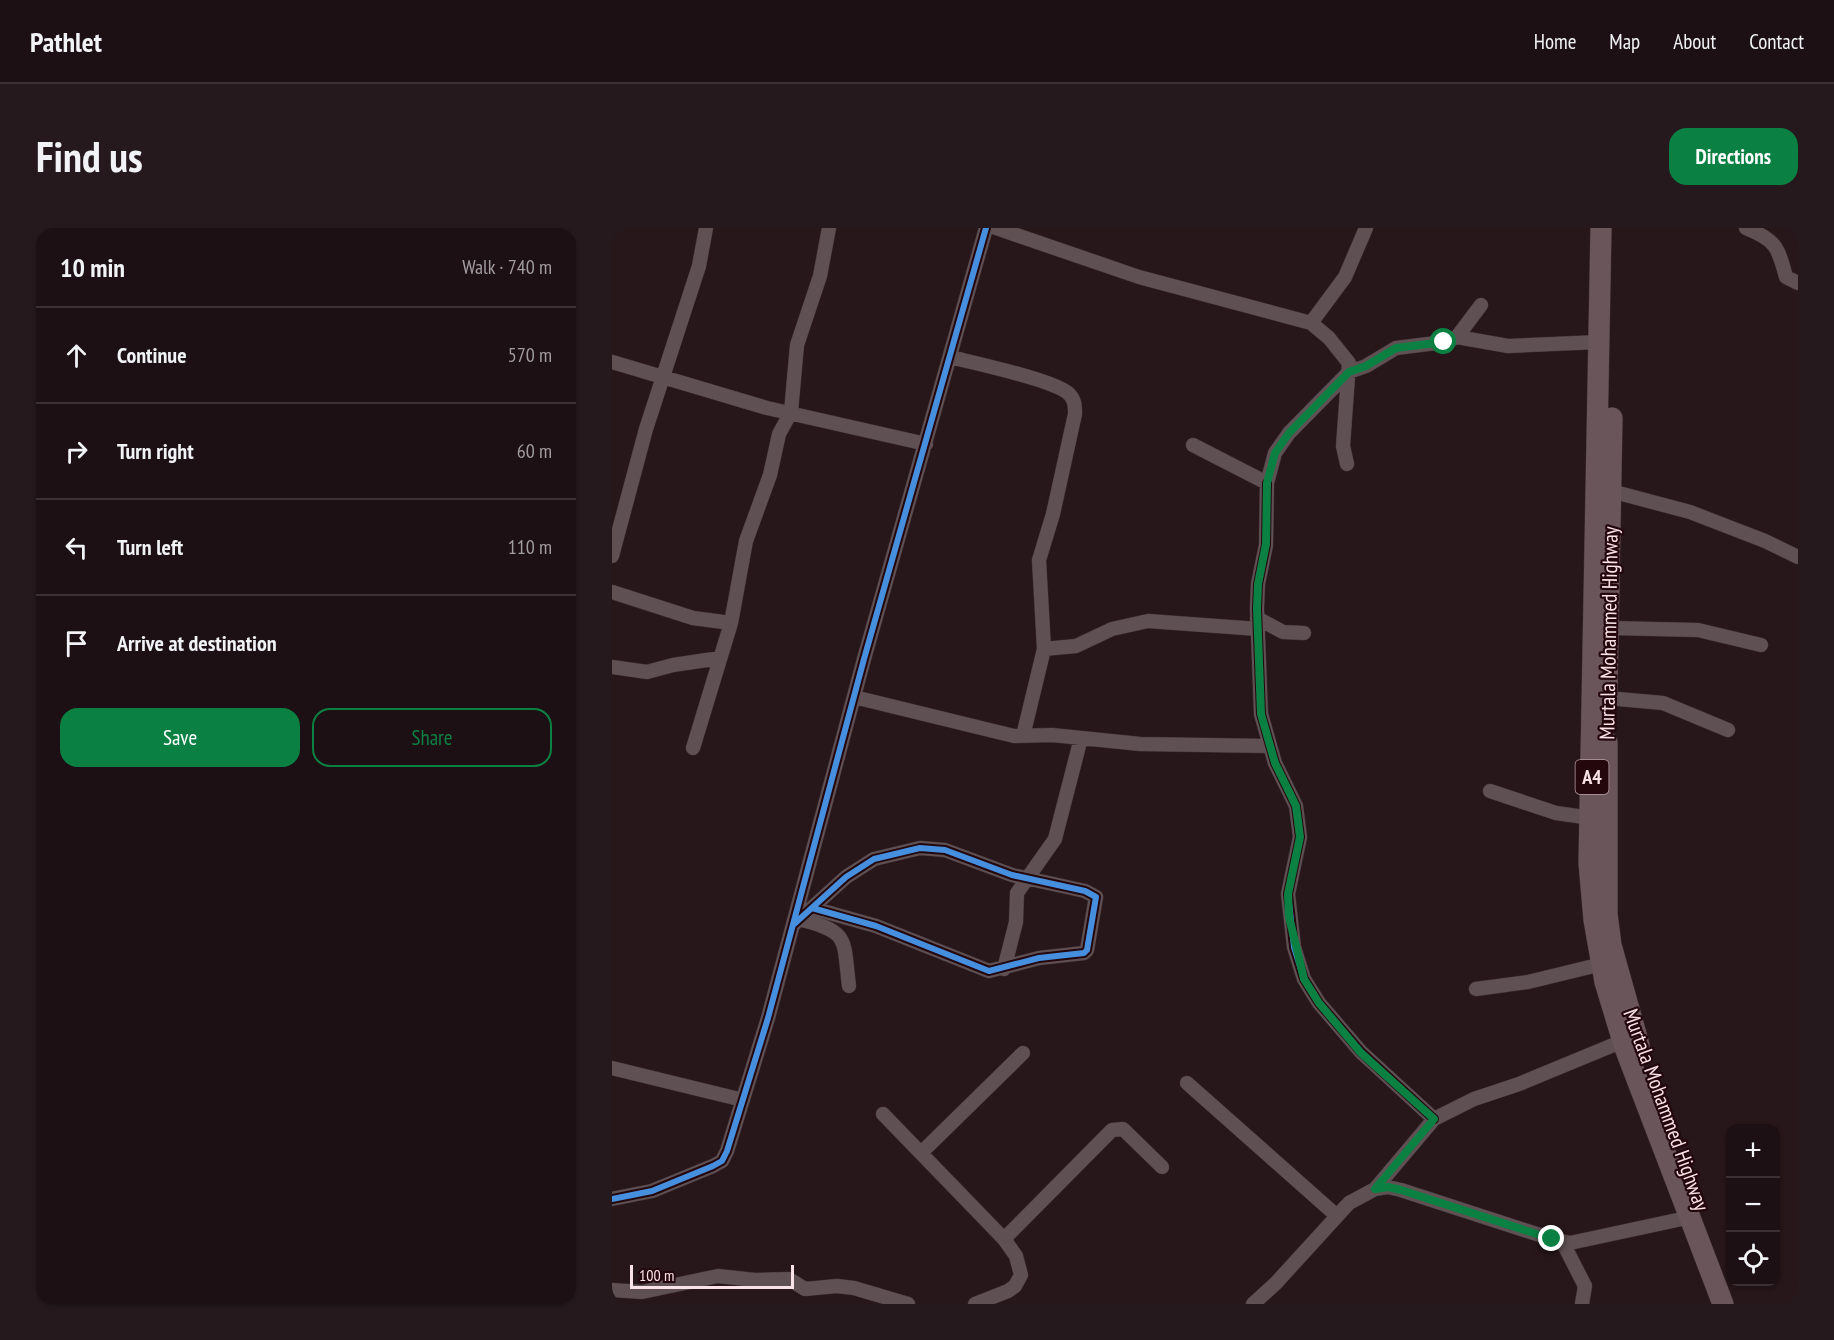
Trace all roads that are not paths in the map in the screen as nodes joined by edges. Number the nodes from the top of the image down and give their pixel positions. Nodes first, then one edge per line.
1 (706, 228) edge
2 (829, 228) edge
3 (986, 228) edge
4 (996, 228) edge
5 (1366, 228) edge
6 (1601, 228) edge
7 (1615, 228) edge
8 (1746, 228) edge
9 (1798, 283) edge
10 (1481, 305) dead end
11 (1311, 323) junction
12 (1457, 337) junction
13 (1599, 342) junction
14 (951, 357) junction
15 (612, 362) edge
16 (1349, 372) junction
17 (662, 378) junction
18 (791, 412) junction
19 (926, 444) junction
20 (1193, 445) dead end
21 (1347, 464) dead end
22 (1267, 483) junction
23 (1611, 491) junction
24 (612, 556) edge
25 (1798, 557) edge
26 (612, 592) edge
27 (731, 623) junction
28 (1258, 624) junction
29 (1610, 628) junction
30 (1304, 633) dead end
31 (1761, 645) dead end
32 (1044, 649) junction
33 (720, 658) junction
34 (612, 667) edge
35 (854, 697) junction
36 (1607, 698) junction
37 (1728, 730) dead end
38 (1023, 736) junction
39 (1081, 738) junction
40 (1270, 746) junction
41 (693, 748) dead end
42 (1490, 791) dead end
43 (1591, 818) junction
44 (1029, 880) junction
45 (812, 908) junction
46 (796, 922) junction
47 (1602, 964) junction
48 (1004, 969) junction
49 (849, 986) dead end
50 (1476, 989) dead end
51 (1623, 1041) junction
52 (1023, 1053) dead end
53 (612, 1068) edge
54 (1187, 1083) dead end
55 (743, 1100) junction
56 (883, 1114) dead end
57 (1434, 1119) junction
58 (921, 1153) junction
59 (1161, 1167) dead end
60 (1375, 1189) junction
61 (612, 1199) edge
62 (1337, 1216) junction
63 (1691, 1217) junction
64 (1004, 1239) junction
65 (1562, 1241) junction
66 (805, 1289) junction
67 (612, 1290) edge
68 (803, 1304) edge
69 (908, 1304) edge
70 (975, 1304) edge
71 (1252, 1304) edge
72 (1582, 1304) edge
73 (1723, 1304) edge
74 (1737, 1304) edge

1 - 17 street
2 - 18 street
3 - 14 street
4 - 11 street
5 - 11 street
6 - 13 highway, A4
7 - 23 highway, Murtala Mohammed Highway / A4
8 - 9 street
10 - 12 street
11 - 16 street
12 - 13 street
12 - 16 street
13 - 43 highway, A4
14 - 19 street
14 - 32 street
15 - 17 street
16 - 21 street
16 - 22 street
17 - 18 street
17 - 24 street
18 - 19 street
18 - 27 street
19 - 35 street
20 - 22 street
22 - 28 street
23 - 25 street
23 - 29 highway, Murtala Mohammed Highway / A4
26 - 27 street
27 - 33 street
28 - 30 street
28 - 32 street
28 - 40 street
29 - 31 street
29 - 36 highway, Murtala Mohammed Highway / A4
32 - 38 street
33 - 34 street
33 - 41 street
35 - 38 street
35 - 46 street
36 - 37 street
36 - 74 highway, Murtala Mohammed Highway / A4
38 - 39 street
39 - 40 street
39 - 44 street
40 - 57 street
42 - 43 street
43 - 47 highway, A4
44 - 45 street
44 - 48 street
44 - 48 street
45 - 46 street
45 - 48 street
46 - 49 street
46 - 55 street
47 - 50 street
47 - 51 highway, A4
51 - 57 street
51 - 63 highway, A4
52 - 58 street
53 - 55 street
54 - 62 street
55 - 61 street
56 - 58 street
57 - 60 street
58 - 64 street
59 - 64 street
60 - 62 street
60 - 65 street
62 - 71 street
63 - 65 street
63 - 73 highway, A4
64 - 70 street
65 - 72 street
66 - 67 street
66 - 68 street
66 - 69 street

